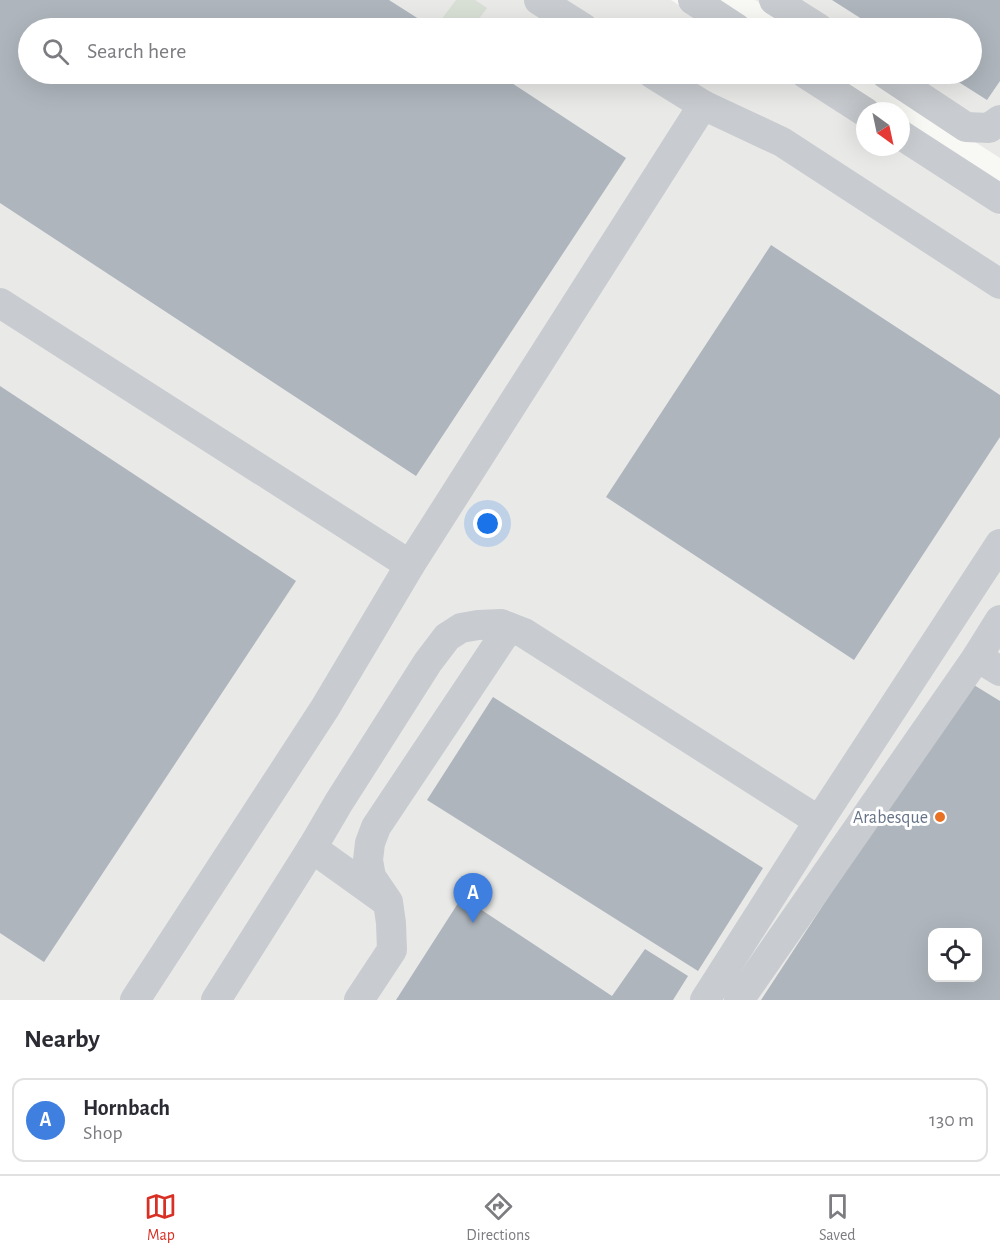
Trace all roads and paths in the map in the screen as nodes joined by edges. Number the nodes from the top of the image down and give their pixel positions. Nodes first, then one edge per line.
1 (539, 0) edge
2 (693, 0) edge
3 (774, 0) edge
4 (567, 18) edge
5 (721, 18) edge
6 (802, 18) edge
7 (669, 84) edge
8 (822, 84) edge
9 (901, 84) edge
10 (703, 105) junction
11 (856, 106) edge
12 (1000, 120) edge
13 (910, 141) edge
14 (1000, 199) edge
15 (1000, 285) edge
16 (0, 303) edge
17 (1000, 544) edge
18 (410, 565) junction
19 (1000, 620) edge
20 (508, 627) junction
21 (989, 664) edge
22 (819, 821) junction
23 (312, 848) junction
24 (388, 902) junction
25 (135, 1000) edge
26 (216, 1000) edge
27 (359, 1000) edge
28 (705, 1000) edge
29 (739, 1000) edge

1 - 4 street
2 - 5 street
3 - 6 street
7 - 10 street
8 - 11 street
9 - 12 street
10 - 15 street
10 - 18 street
13 - 14 street
16 - 18 street
17 - 22 street
18 - 25 street
19 - 21 street
20 - 22 street
20 - 23 street
20 - 24 street
21 - 29 street
22 - 28 street
23 - 24 street
23 - 26 street
24 - 27 street

